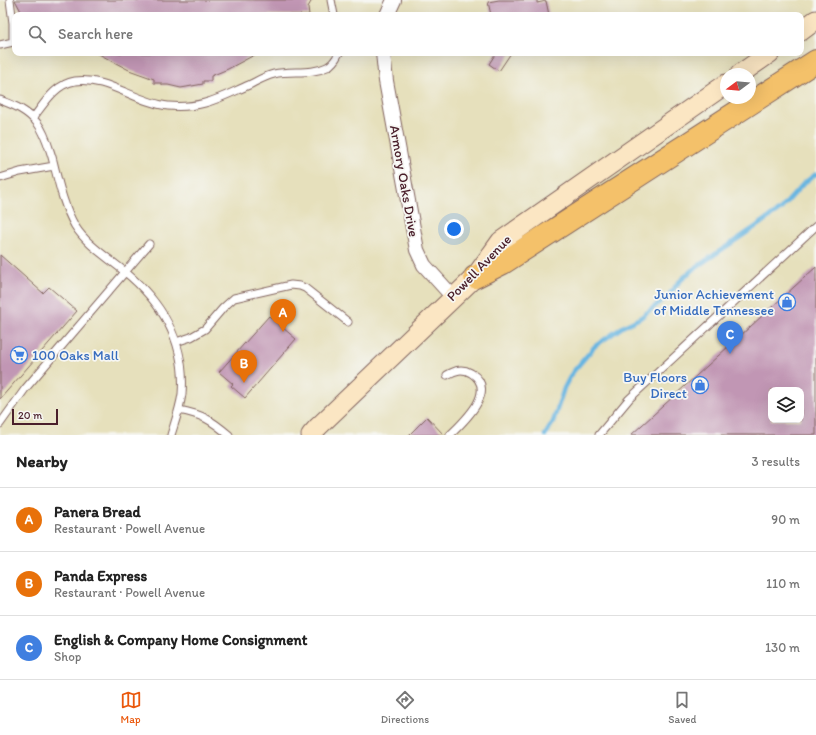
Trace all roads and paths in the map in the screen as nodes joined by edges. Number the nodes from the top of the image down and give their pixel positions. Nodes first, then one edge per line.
1 (10, 0) edge
2 (331, 0) edge
3 (394, 0) edge
4 (333, 12) edge
5 (389, 12) edge
6 (12, 15) edge
7 (816, 20) edge
8 (804, 29) edge
9 (12, 42) edge
10 (0, 45) edge
11 (337, 56) edge
12 (382, 56) edge
13 (766, 56) edge
14 (816, 61) edge
15 (749, 68) edge
16 (720, 88) edge
17 (0, 100) edge
18 (33, 118) junction
19 (54, 166) junction
20 (0, 178) edge
21 (816, 226) edge
22 (149, 244) dead end
23 (125, 272) junction
24 (475, 277) junction
25 (453, 297) junction
26 (348, 322) dead end
27 (176, 342) junction
28 (447, 375) dead end
29 (179, 410) junction
30 (0, 424) edge
31 (317, 431) edge
32 (171, 435) edge
33 (229, 435) edge
34 (450, 435) edge
35 (599, 435) edge

1 - 6 lane
2 - 4 lane
3 - 5 street
7 - 8 main road
9 - 10 lane
11 - 18 lane
12 - 25 street, Armory Oaks Drive
13 - 15 main road
14 - 24 highway
16 - 24 main road, Powell Avenue
17 - 18 lane
18 - 19 lane
19 - 20 lane
19 - 23 lane
21 - 35 lane
22 - 23 lane
23 - 27 lane
23 - 30 lane
24 - 25 main road, Powell Avenue
25 - 31 main road, Powell Avenue
26 - 27 lane
27 - 29 lane
28 - 34 lane
29 - 32 lane
29 - 33 lane

